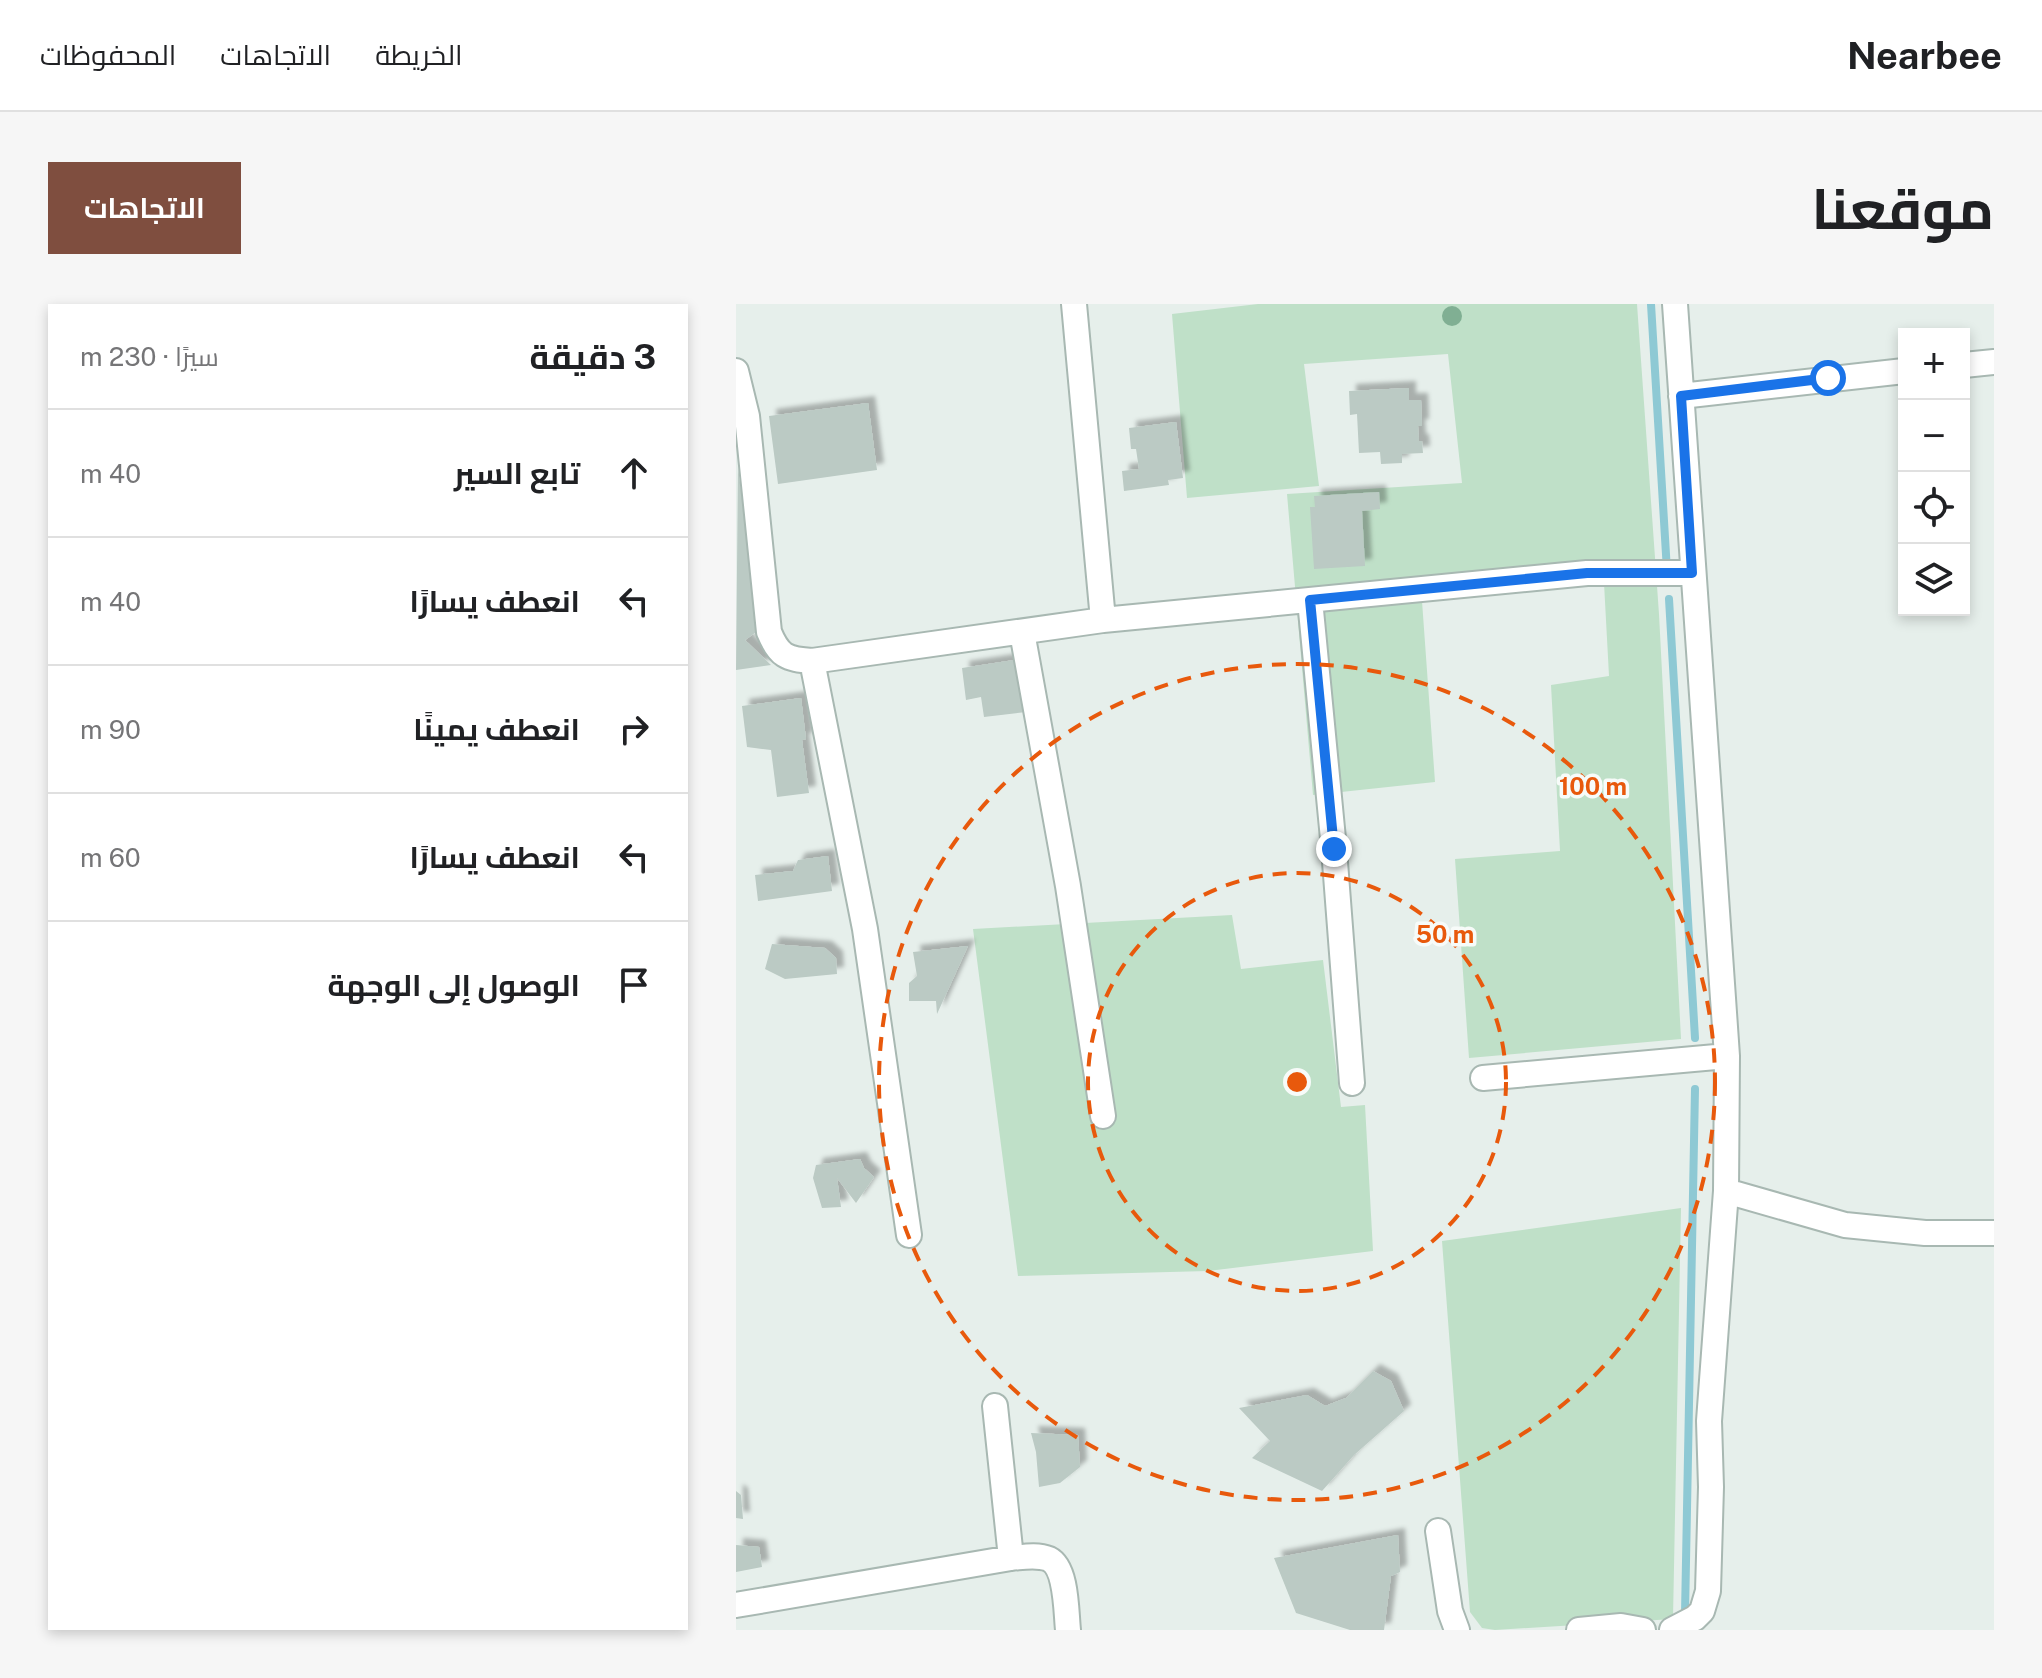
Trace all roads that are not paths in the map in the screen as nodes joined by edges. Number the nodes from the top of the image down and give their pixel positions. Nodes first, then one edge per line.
1 (1074, 304) edge
2 (1675, 304) edge
3 (1994, 362) edge
4 (1970, 364) edge
5 (736, 371) edge
6 (1898, 372) edge
7 (1681, 396) junction
8 (1692, 573) junction
9 (1310, 600) junction
10 (1103, 620) junction
11 (1022, 632) junction
12 (812, 661) junction
13 (1727, 1056) junction
14 (1483, 1078) dead end
15 (1352, 1083) dead end
16 (1103, 1116) dead end
17 (1726, 1191) junction
18 (1994, 1233) edge
19 (909, 1235) dead end
20 (995, 1406) dead end
21 (1438, 1531) dead end
22 (1011, 1558) junction
23 (736, 1605) edge
24 (1068, 1630) edge
25 (1457, 1630) edge
26 (1579, 1630) edge
27 (1643, 1630) edge
28 (1672, 1630) edge

1 - 10 street
2 - 7 street
3 - 4 street
5 - 12 street
6 - 7 street
7 - 8 street
8 - 9 street
8 - 13 street
9 - 10 street
9 - 15 street
10 - 11 street
11 - 12 street
11 - 16 street
12 - 19 street
13 - 14 street
13 - 17 street
17 - 18 street
17 - 28 street
20 - 22 street
21 - 25 street
22 - 23 street
22 - 24 street
26 - 27 street

